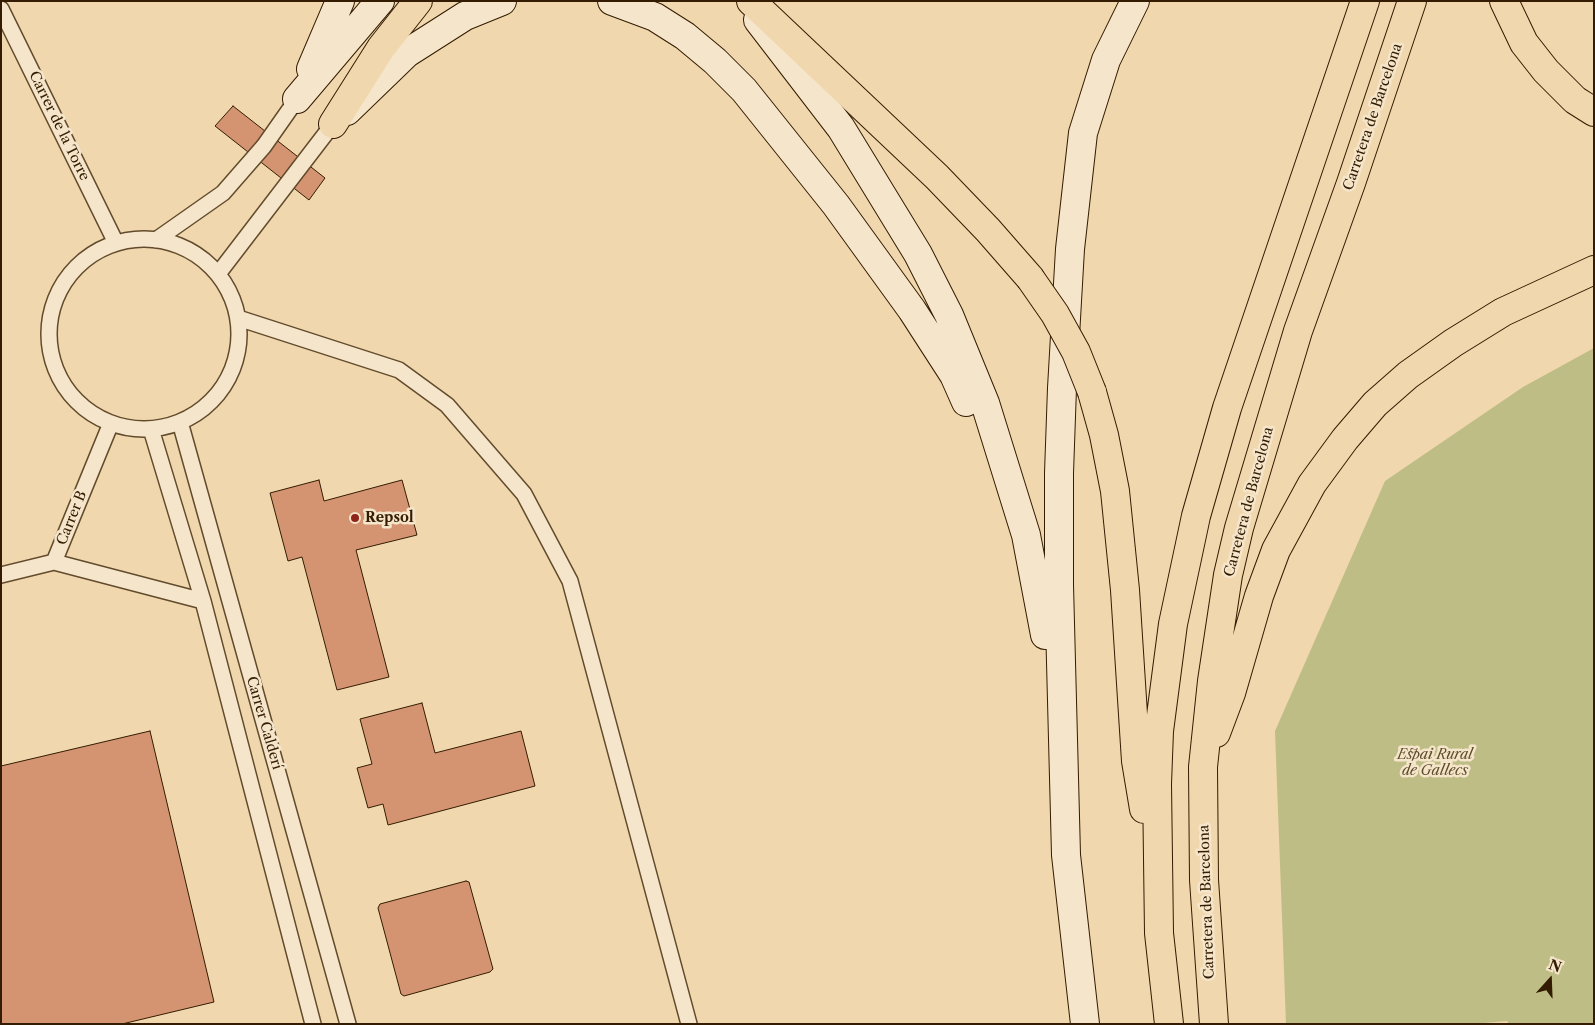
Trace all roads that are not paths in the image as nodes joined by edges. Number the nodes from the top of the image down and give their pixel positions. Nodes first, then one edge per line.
1 (340, 1) edge
2 (380, 1) edge
3 (418, 1) edge
4 (502, 1) edge
5 (612, 1) edge
6 (744, 1) edge
7 (751, 1) edge
8 (1135, 1) edge
9 (1365, 1) edge
10 (1412, 1) edge
11 (1504, 1) edge
12 (1, 9) edge
13 (297, 99) junction
14 (1594, 112) edge
15 (333, 124) junction
16 (156, 240) junction
17 (116, 243) junction
18 (1594, 270) edge
19 (218, 274) junction
20 (238, 318) junction
21 (180, 422) junction
22 (111, 424) junction
23 (151, 429) junction
24 (1026, 535) junction
25 (54, 562) junction
26 (1, 575) edge
27 (203, 601) junction
28 (1062, 745) junction
29 (1203, 767) junction
30 (1157, 856) junction
31 (313, 1024) edge
32 (348, 1024) edge
33 (689, 1024) edge
34 (1085, 1024) edge
35 (1169, 1024) edge
36 (1214, 1024) edge

1 - 13 street
2 - 13 street
3 - 15 highway
4 - 15 street
5 - 24 street
6 - 24 street
7 - 30 highway, bridge
8 - 28 street
9 - 30 highway
10 - 29 highway, Carretera de Barcelona
11 - 14 highway
12 - 17 lane, Carrer de la Torre
13 - 16 lane
15 - 19 lane
16 - 17 lane
16 - 19 lane
17 - 22 lane
18 - 29 highway
19 - 20 lane
20 - 21 lane
20 - 33 lane
21 - 23 lane
21 - 32 lane, Carrer Calderí
22 - 23 lane
22 - 25 lane, Carrer B
23 - 27 lane, Carrer Calderí
24 - 28 street
25 - 26 lane, Carrer B
25 - 27 lane
27 - 31 lane, Carrer Calderí
28 - 34 street
29 - 36 highway, Carretera de Barcelona
30 - 35 highway

